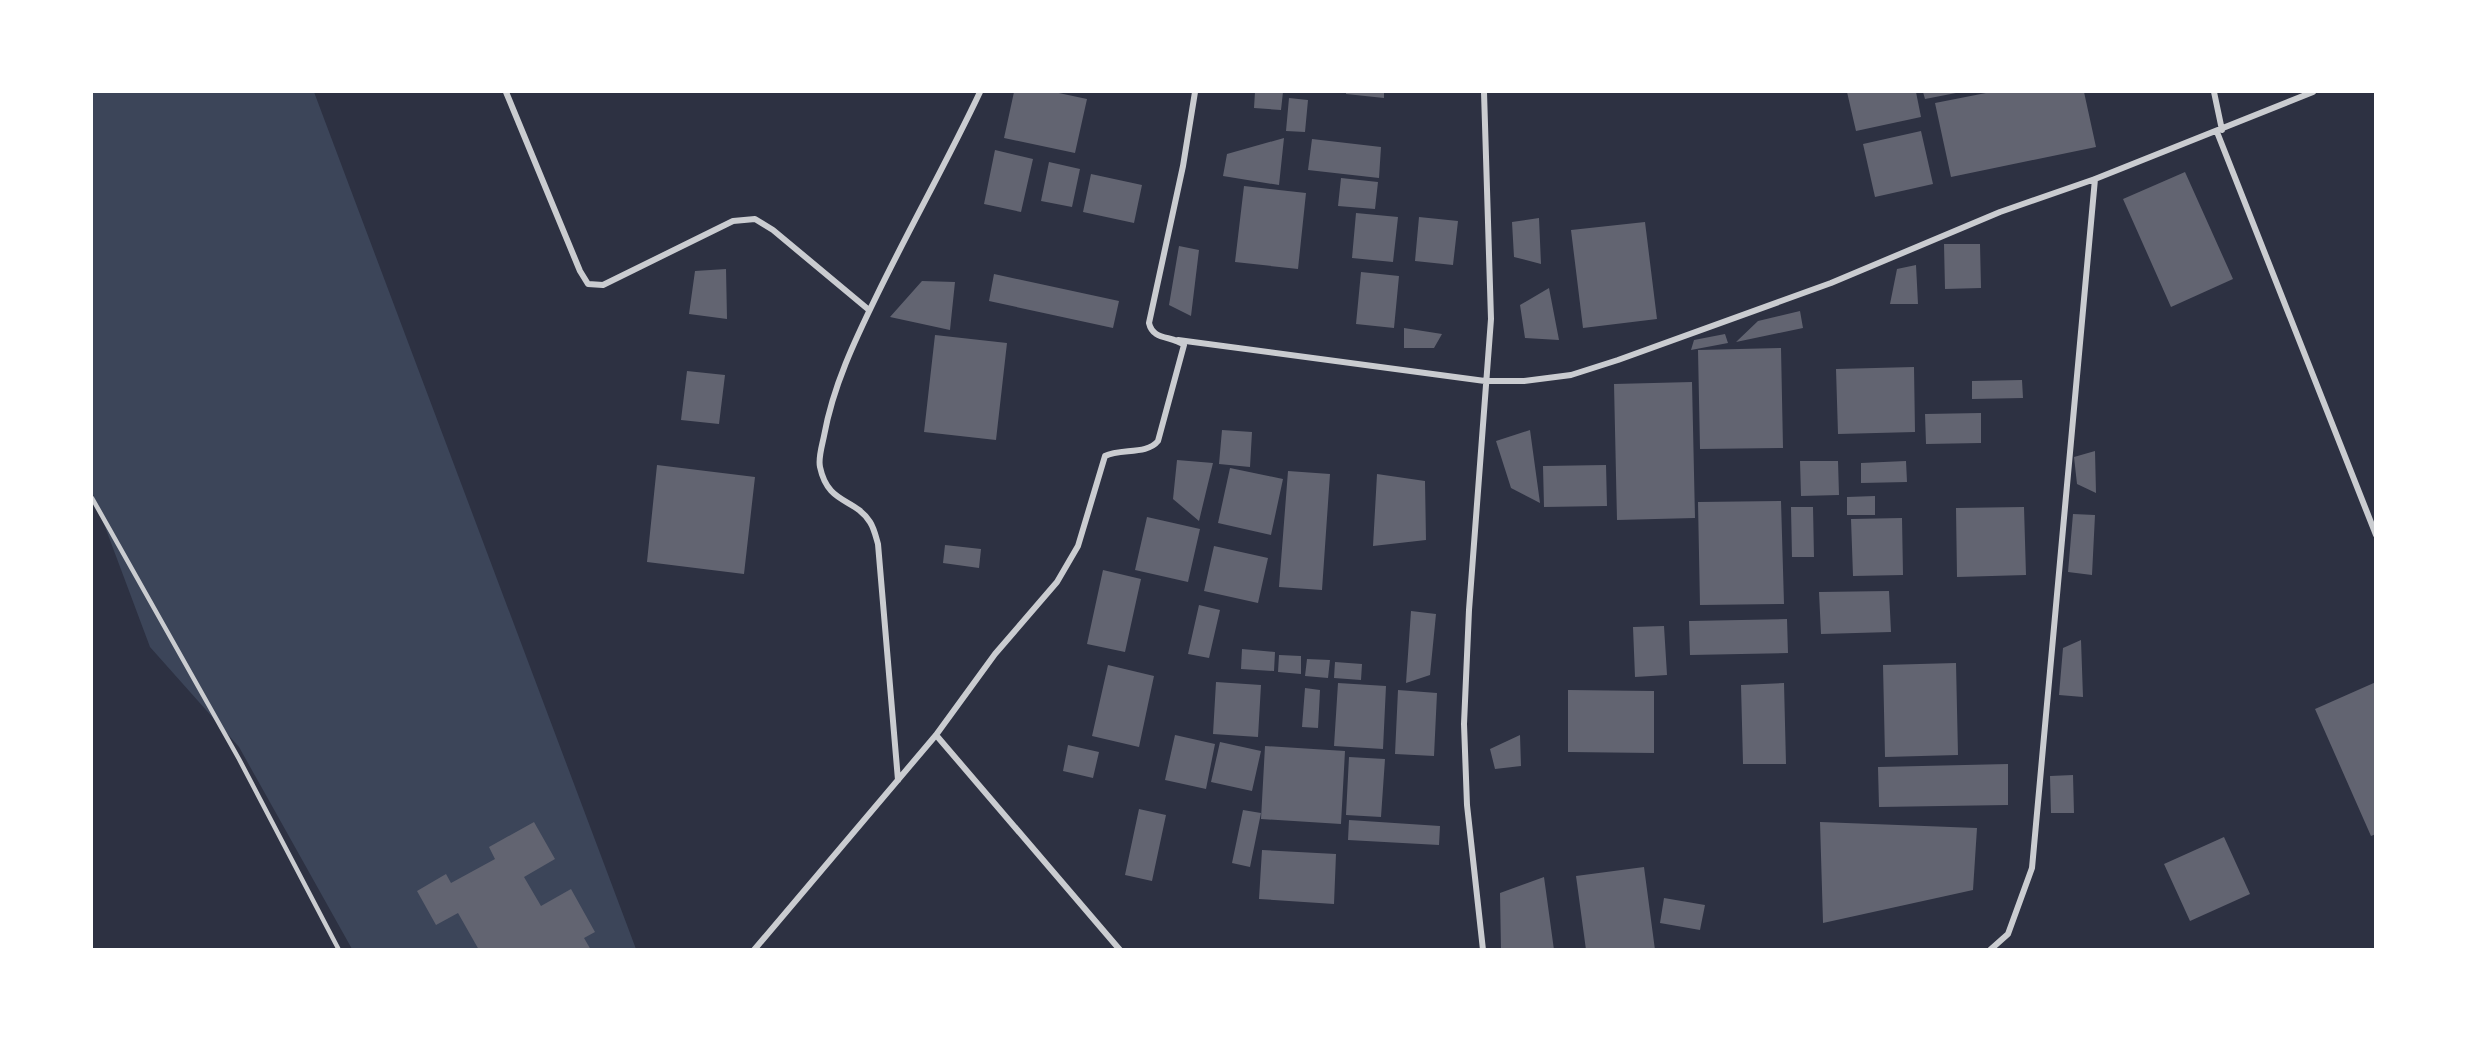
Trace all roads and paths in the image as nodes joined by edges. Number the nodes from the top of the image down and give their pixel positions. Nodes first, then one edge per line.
1 (506, 92) edge
2 (980, 92) edge
3 (1196, 92) edge
4 (1484, 92) edge
5 (2214, 92) edge
6 (2313, 92) edge
7 (2219, 131) junction
8 (2095, 179) junction
9 (869, 310) junction
10 (1178, 340) junction
11 (1485, 381) junction
12 (92, 498) edge
13 (2376, 535) edge
14 (936, 735) junction
15 (898, 780) junction
16 (339, 950) edge
17 (754, 950) edge
18 (1120, 950) edge
19 (1483, 950) edge
20 (1990, 950) edge

1 - 9 street
2 - 9 street
3 - 10 street
4 - 11 street
5 - 7 street
6 - 7 street
7 - 8 street
7 - 13 street
8 - 11 street
8 - 20 street
9 - 15 street
10 - 11 street
10 - 14 street
11 - 19 street
12 - 16 lane
14 - 15 street
14 - 18 street
15 - 17 street

